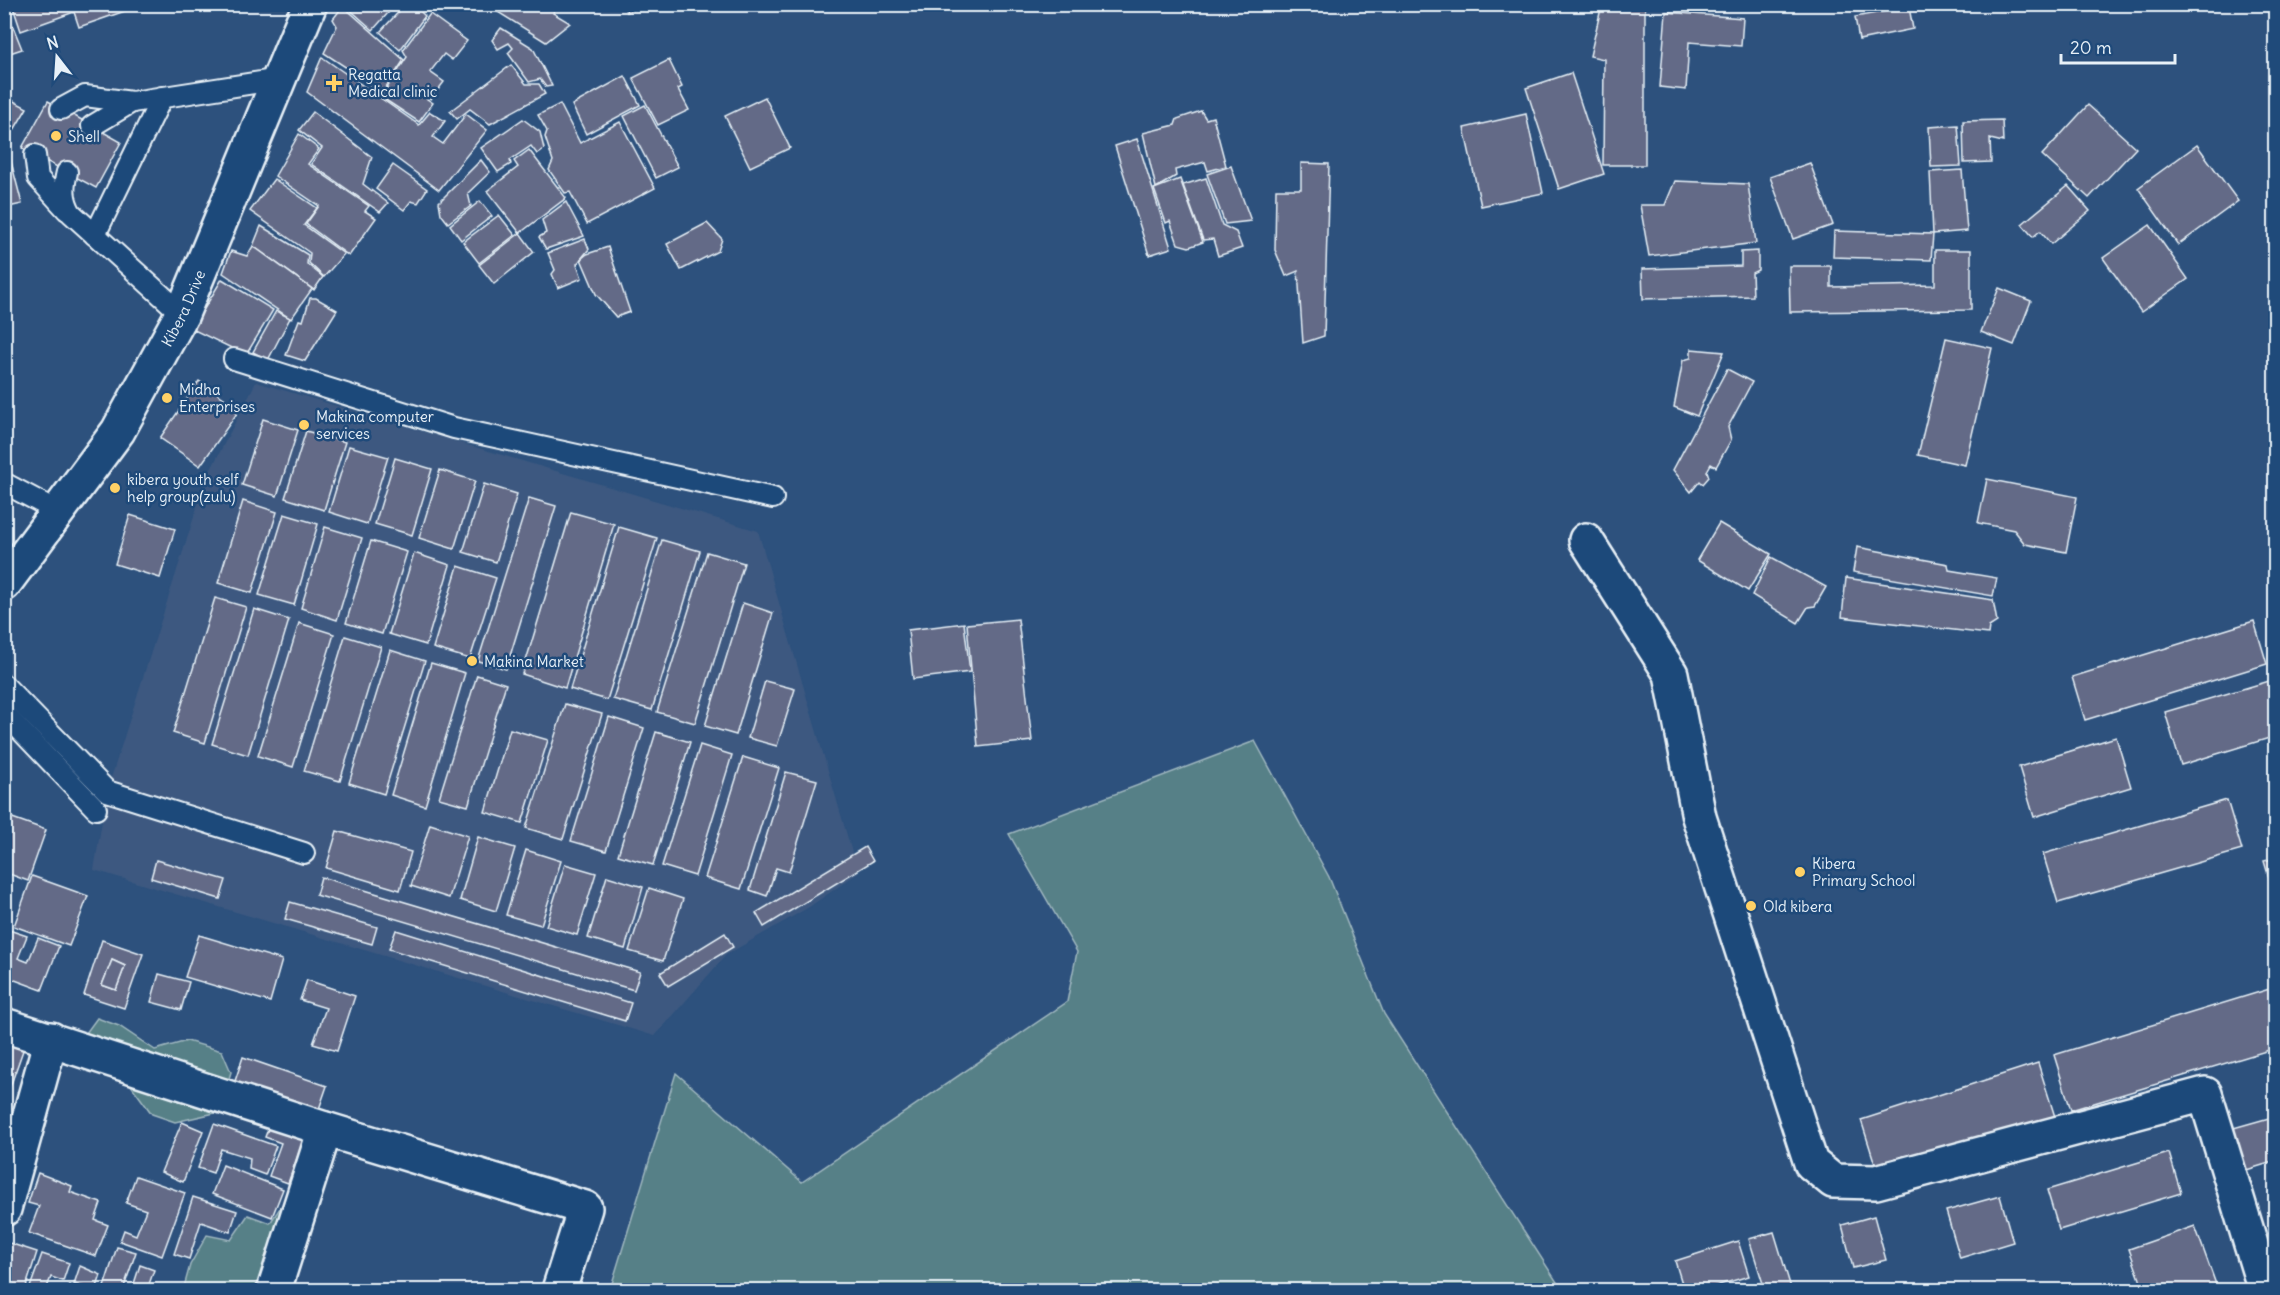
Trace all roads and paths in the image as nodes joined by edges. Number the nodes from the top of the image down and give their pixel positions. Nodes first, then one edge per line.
1 (310, 4) edge
2 (280, 79) junction
3 (162, 97) junction
4 (132, 102) junction
5 (61, 109) dead end
6 (92, 126) dead end
7 (35, 155) dead end
8 (66, 172) dead end
9 (71, 213) junction
10 (95, 235) junction
11 (182, 314) junction
12 (234, 359) dead end
13 (4, 483) edge
14 (773, 498) dead end
15 (57, 511) junction
16 (1586, 540) dead end
17 (4, 584) edge
18 (4, 685) edge
19 (4, 713) edge
20 (96, 809) dead end
21 (304, 853) dead end
22 (4, 1024) edge
23 (51, 1039) junction
24 (325, 1129) junction
25 (4, 1209) edge
26 (274, 1290) edge
27 (559, 1290) edge
28 (2265, 1290) edge

1 - 2 street, Kibera Drive
2 - 3 lane
2 - 11 street, Kibera Drive
3 - 4 lane
3 - 10 lane
4 - 5 lane
4 - 6 lane
7 - 9 lane
8 - 9 lane
9 - 10 lane
10 - 11 lane
11 - 15 street, Kibera Drive
12 - 14 lane
13 - 15 lane
15 - 17 street, Kibera Drive
16 - 28 street
18 - 21 lane
19 - 20 lane
22 - 23 street
23 - 24 street
23 - 25 street
24 - 26 street
24 - 27 street

